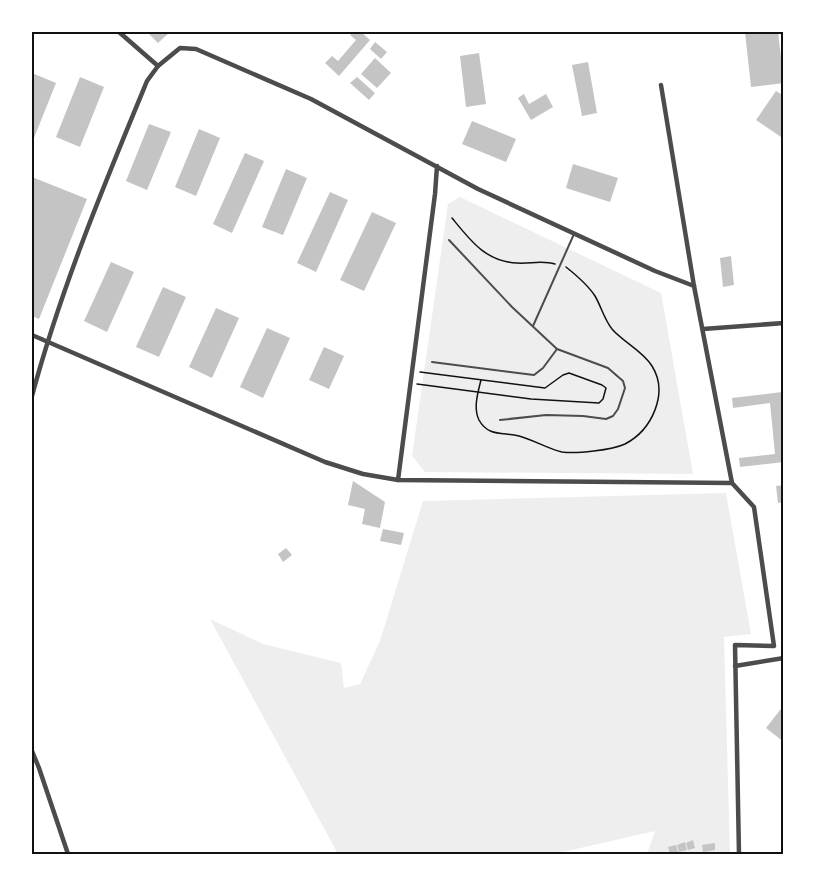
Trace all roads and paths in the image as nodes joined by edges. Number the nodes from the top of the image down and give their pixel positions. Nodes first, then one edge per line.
1 (119, 32) edge
2 (158, 66) junction
3 (662, 85) dead end
4 (437, 166) junction
5 (574, 234) junction
6 (449, 240) dead end
7 (694, 286) junction
8 (783, 323) edge
9 (533, 326) junction
10 (703, 329) junction
11 (32, 335) edge
12 (46, 342) junction
13 (557, 349) junction
14 (432, 362) dead end
15 (412, 371) junction
16 (411, 382) junction
17 (32, 396) edge
18 (500, 420) dead end
19 (398, 480) junction
20 (732, 483) junction
21 (783, 658) edge
22 (735, 666) junction
23 (32, 751) edge
24 (68, 855) edge
25 (739, 855) edge

1 - 2 street
2 - 4 street
2 - 12 street
3 - 7 street
4 - 5 street
4 - 15 street
5 - 7 street
5 - 9 lane
6 - 9 lane
7 - 10 street
8 - 10 street
9 - 13 lane
10 - 20 street
11 - 12 street
12 - 17 street
12 - 19 street
13 - 14 lane
13 - 18 lane
15 - 16 street
15 - 16 path
16 - 19 street
19 - 20 street
20 - 22 street
21 - 22 street
22 - 25 street
23 - 24 street

